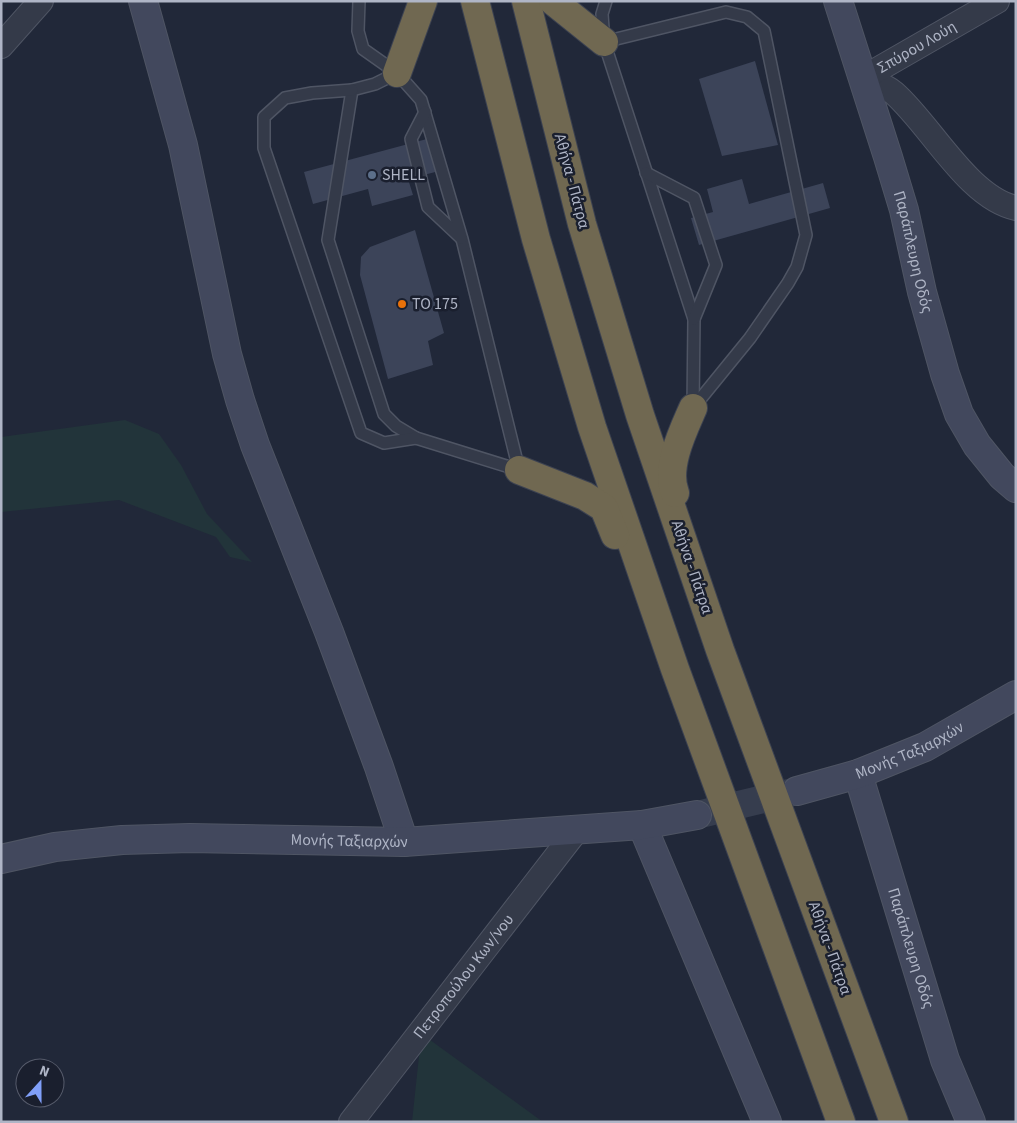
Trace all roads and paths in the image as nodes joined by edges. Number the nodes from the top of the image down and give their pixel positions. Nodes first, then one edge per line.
1 (41, 1) edge
2 (143, 1) edge
3 (359, 1) edge
4 (423, 1) edge
5 (475, 1) edge
6 (526, 1) edge
7 (553, 1) edge
8 (606, 1) edge
9 (838, 1) edge
10 (997, 1) edge
11 (604, 42) junction
12 (1, 46) edge
13 (397, 73) junction
14 (863, 78) junction
15 (352, 90) junction
16 (424, 112) junction
17 (646, 173) junction
18 (1016, 208) edge
19 (462, 239) junction
20 (694, 319) junction
21 (693, 408) junction
22 (416, 438) junction
23 (519, 470) junction
24 (1016, 488) edge
25 (720, 650) junction
26 (675, 668) junction
27 (1016, 694) edge
28 (858, 774) junction
29 (797, 791) tunnel mouth
30 (697, 815) tunnel mouth
31 (642, 825) junction
32 (576, 831) junction
33 (404, 842) junction
34 (1, 859) edge
35 (351, 1122) edge
36 (767, 1122) edge
37 (841, 1122) edge
38 (894, 1122) edge
39 (971, 1122) edge

1 - 12 street
2 - 33 street
3 - 13 lane
4 - 13 highway
5 - 26 highway
6 - 25 highway, Αθήνα - Πάτρα
7 - 11 highway
8 - 11 lane
9 - 14 street, Παράπλευρη Οδός
10 - 14 street, Σπύρου Λούη
11 - 17 lane
11 - 21 lane
13 - 15 lane
13 - 16 lane
14 - 18 street
14 - 24 street, Παράπλευρη Οδός
15 - 22 lane
15 - 22 lane
16 - 19 lane
16 - 19 lane
17 - 20 lane
17 - 20 lane
19 - 23 lane
20 - 21 lane
21 - 25 highway
22 - 23 lane
23 - 26 highway
25 - 38 highway, Αθήνα - Πάτρα
26 - 37 highway
27 - 28 street, Μονής Ταξιαρχών
28 - 29 street, Μονής Ταξιαρχών
28 - 39 street, Παράπλευρη Οδός
30 - 31 street, Μονής Ταξιαρχών
31 - 32 street, Μονής Ταξιαρχών
31 - 36 street
32 - 33 street, Μονής Ταξιαρχών
32 - 35 street, Πετροπούλου Κων/νου
33 - 34 street, Μονής Ταξιαρχών

